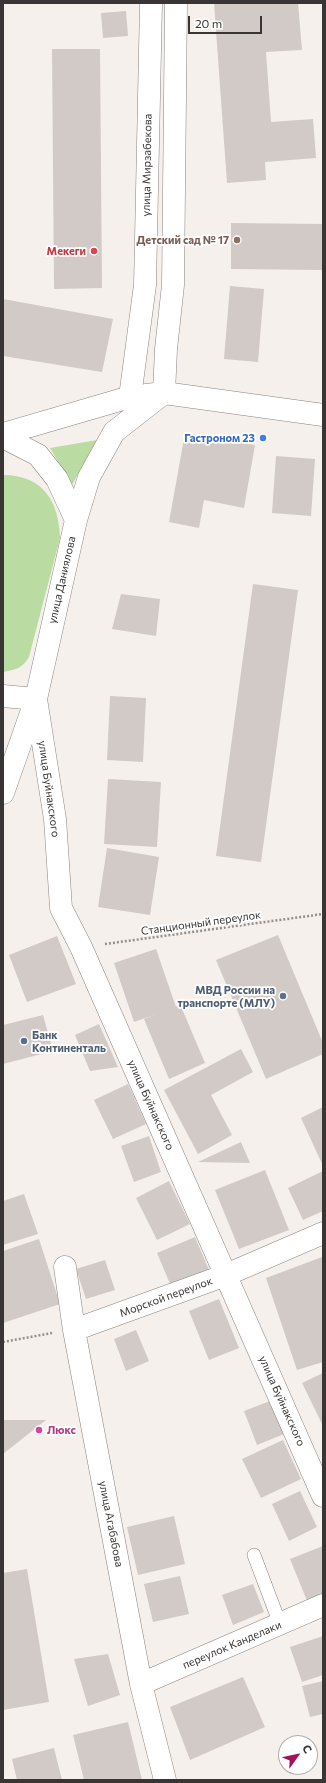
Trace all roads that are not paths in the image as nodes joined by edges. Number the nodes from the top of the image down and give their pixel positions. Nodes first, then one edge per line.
1 (151, 3) edge
2 (176, 3) edge
3 (164, 393) junction
4 (130, 397) junction
5 (323, 416) edge
6 (3, 436) edge
7 (76, 520) junction
8 (3, 696) edge
9 (36, 699) junction
10 (3, 793) edge
11 (323, 1233) edge
12 (65, 1267) dead end
13 (226, 1275) junction
14 (74, 1330) junction
15 (323, 1496) edge
16 (254, 1555) dead end
17 (323, 1605) edge
18 (280, 1624) junction
19 (141, 1684) junction
20 (165, 1780) edge

1 - 4 street, улица Мирзабекова
2 - 3 street
3 - 4 street
3 - 5 street
3 - 7 street, улица Даниялова
4 - 6 street
6 - 7 street
7 - 9 street, улица Даниялова
8 - 9 street
9 - 10 street, улица Даниялова
9 - 13 street, улица Буйнакского
11 - 13 street, Морской переулок
12 - 14 street, улица Агабабова
13 - 14 street, Морской переулок
13 - 15 street, улица Буйнакского
14 - 19 street, улица Агабабова
16 - 18 lane
17 - 18 street, переулок Канделаки
18 - 19 street, переулок Канделаки
19 - 20 street, улица Агабабова

